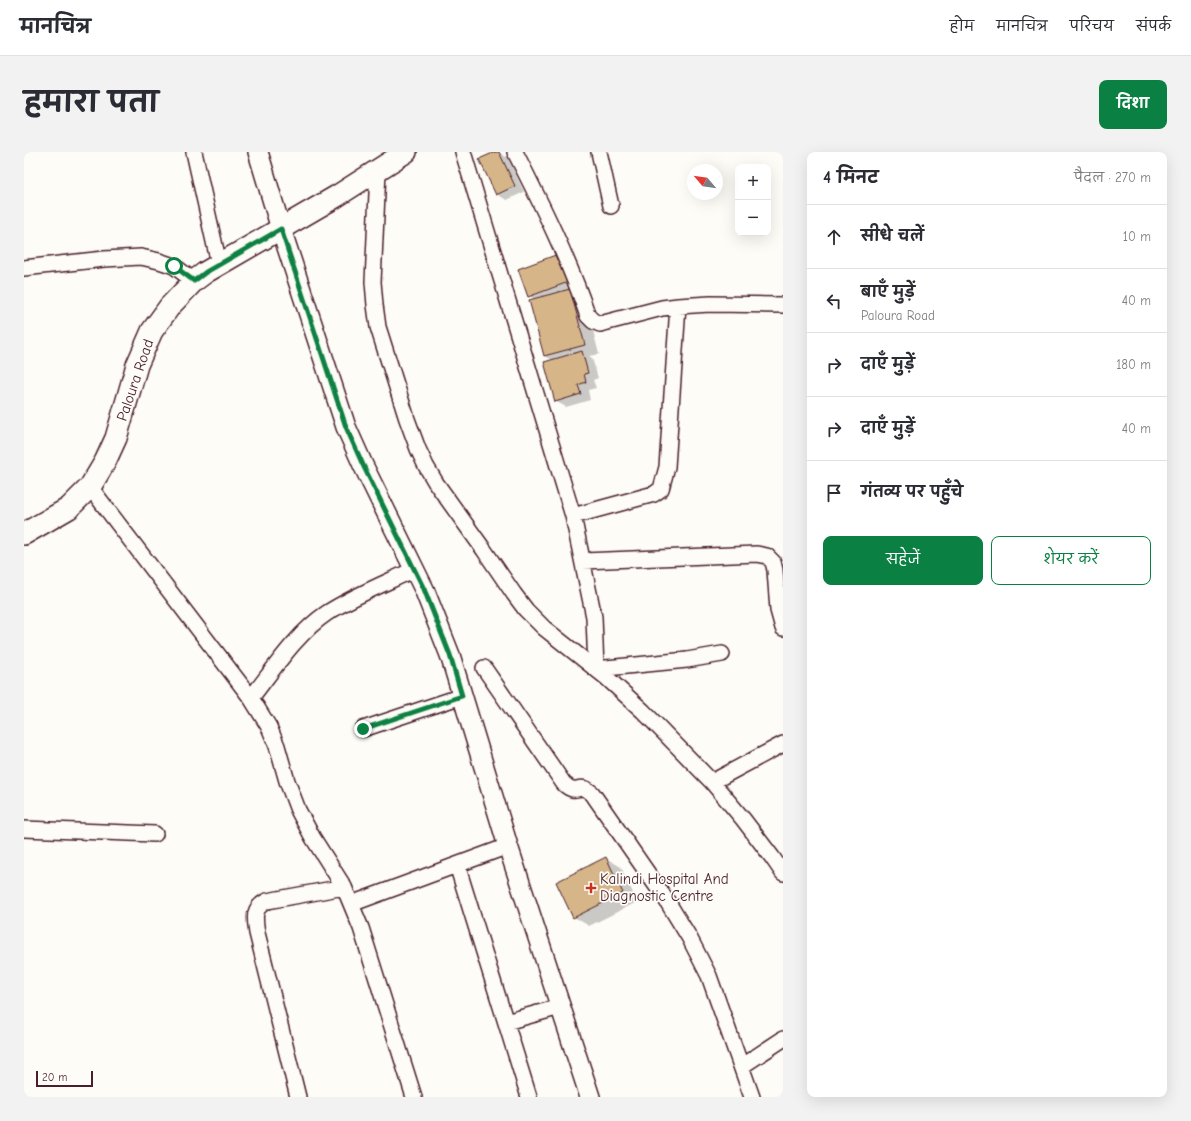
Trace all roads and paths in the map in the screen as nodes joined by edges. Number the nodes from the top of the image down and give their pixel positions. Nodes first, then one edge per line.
1 (194, 152) edge
2 (258, 152) edge
3 (406, 152) edge
4 (462, 152) edge
5 (515, 152) edge
6 (599, 152) edge
7 (378, 171) junction
8 (611, 206) dead end
9 (281, 229) junction
10 (219, 264) junction
11 (24, 268) edge
12 (194, 281) junction
13 (783, 305) edge
14 (678, 306) junction
15 (90, 487) junction
16 (573, 516) junction
17 (24, 534) edge
18 (583, 561) junction
19 (415, 569) junction
20 (783, 628) edge
21 (722, 654) dead end
22 (484, 668) dead end
23 (596, 669) junction
24 (462, 696) junction
25 (251, 698) junction
26 (363, 729) dead end
27 (783, 744) edge
28 (712, 782) junction
29 (24, 829) edge
30 (155, 834) dead end
31 (508, 846) junction
32 (778, 856) edge
33 (457, 865) junction
34 (783, 873) edge
35 (344, 887) junction
36 (351, 904) junction
37 (560, 1007) junction
38 (506, 1022) junction
39 (783, 1039) edge
40 (742, 1066) junction
41 (298, 1097) edge
42 (414, 1097) edge
43 (529, 1097) edge
44 (590, 1097) edge
45 (752, 1097) edge

1 - 10 street
2 - 9 street
3 - 7 main road, Paloura Road
4 - 16 street
5 - 14 street
6 - 8 street
7 - 9 main road, Paloura Road
7 - 23 street
9 - 10 main road, Paloura Road
9 - 19 street
10 - 12 main road, Paloura Road
11 - 12 street
12 - 15 main road, Paloura Road
13 - 14 street
14 - 16 street
15 - 17 main road, Paloura Road
15 - 25 street
16 - 18 street
18 - 20 street
18 - 23 street
19 - 24 street
19 - 25 street
21 - 23 street
22 - 40 street
23 - 28 street
24 - 26 street
24 - 31 street
25 - 35 street
27 - 28 street
28 - 32 street
29 - 30 street
31 - 33 street
31 - 37 street
32 - 34 street
33 - 36 street
33 - 38 street
35 - 36 street
35 - 41 street
36 - 42 street
37 - 38 street
37 - 44 street
38 - 43 street
39 - 40 street
40 - 45 street

